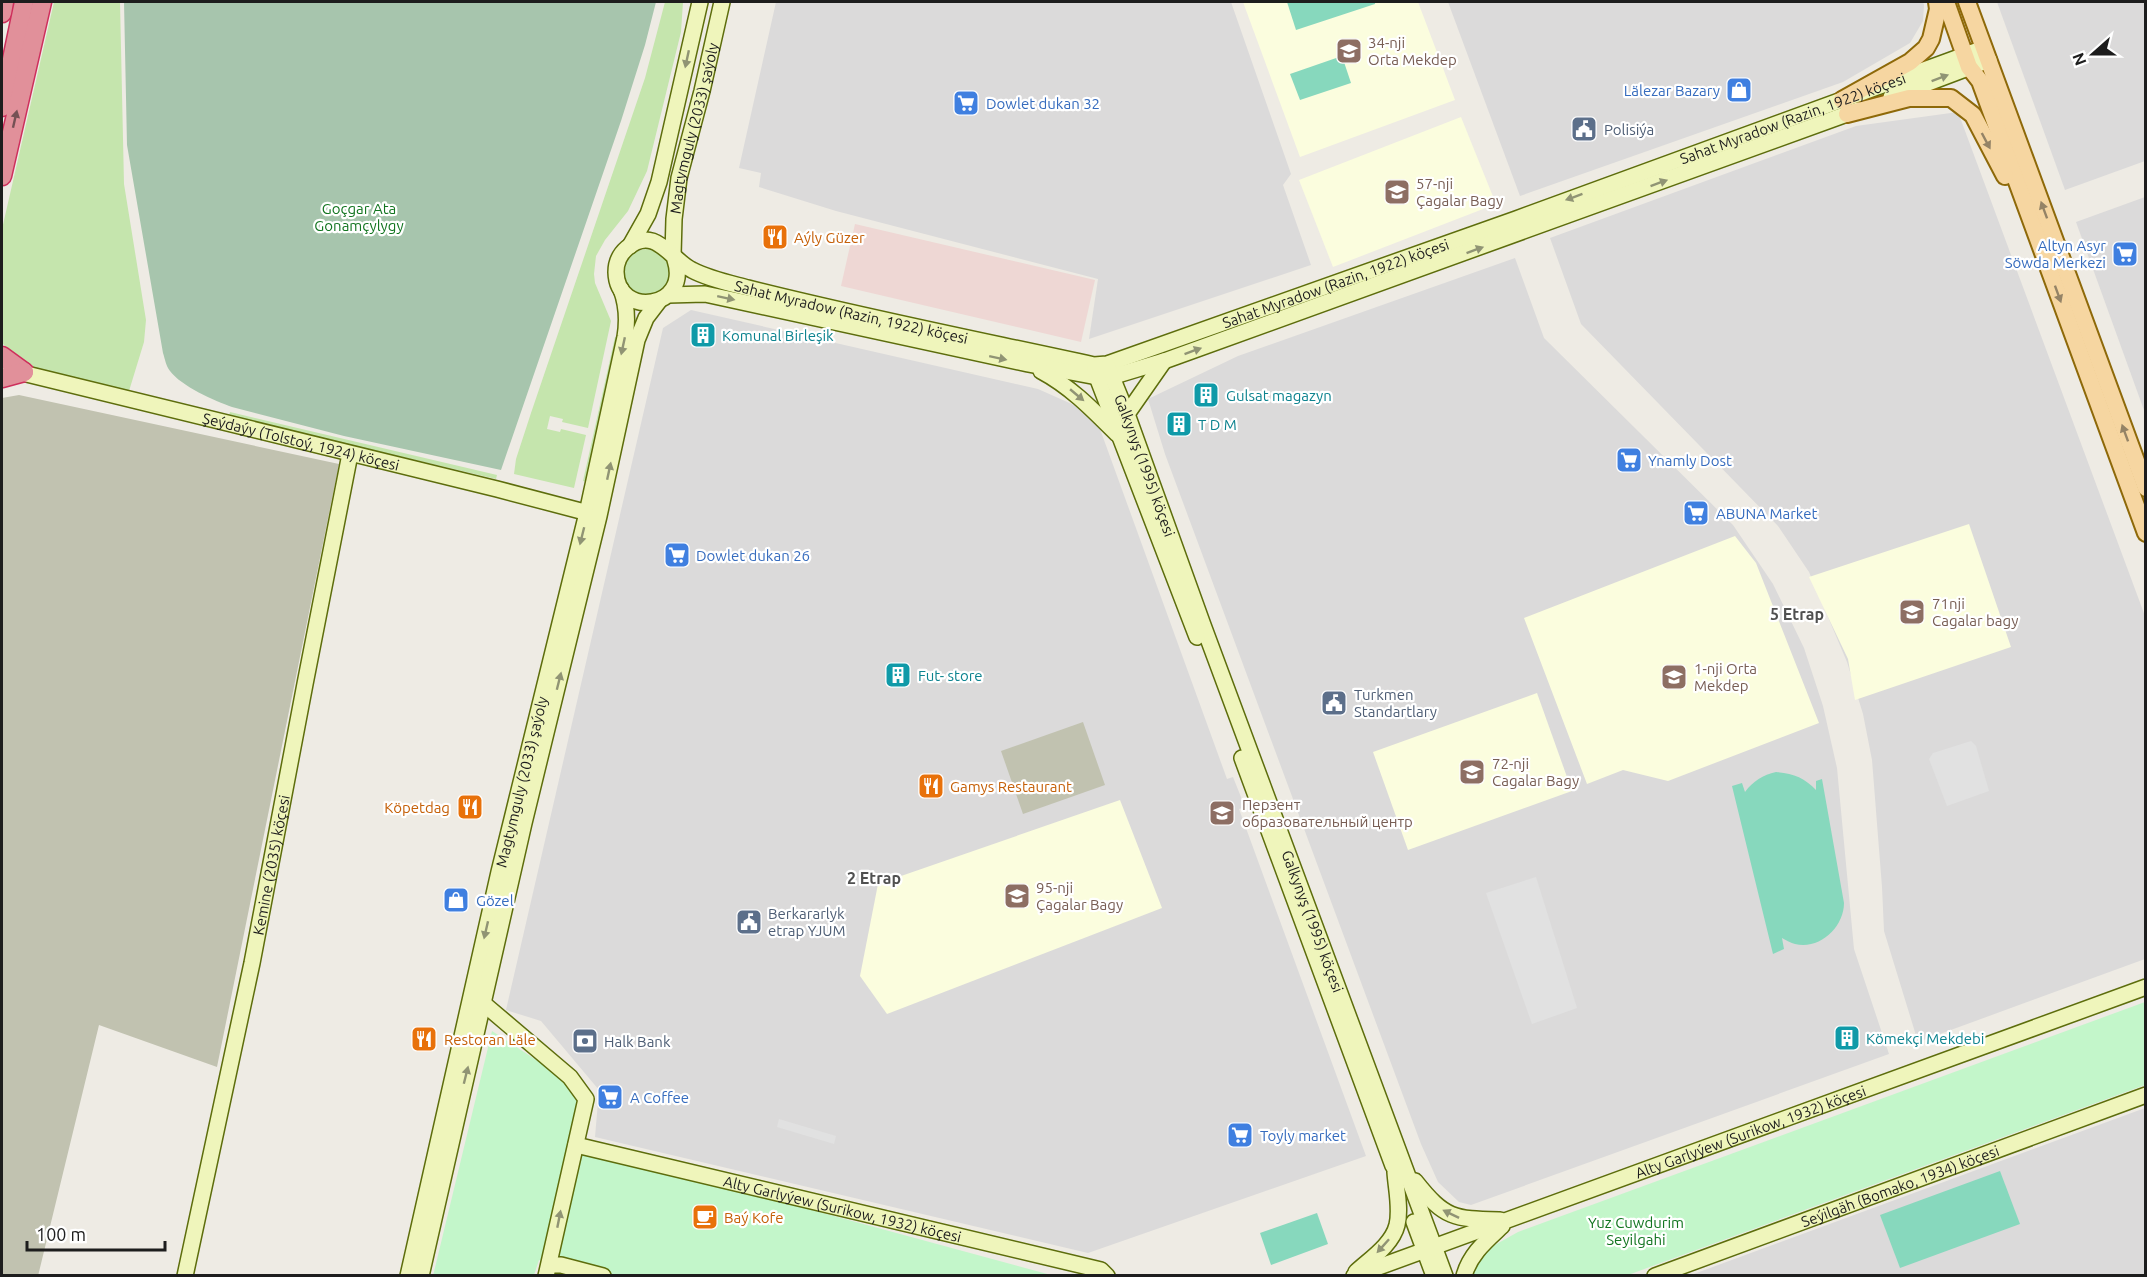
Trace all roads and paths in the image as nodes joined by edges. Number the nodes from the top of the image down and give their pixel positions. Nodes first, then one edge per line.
1 (4, 2) edge
2 (24, 2) edge
3 (42, 2) edge
4 (700, 2) edge
5 (722, 2) edge
6 (1936, 2) edge
7 (1946, 2) edge
8 (1967, 2) edge
9 (2, 14) edge
10 (1987, 54) junction
11 (1967, 61) junction
12 (2, 107) edge
13 (1844, 107) junction
14 (2, 176) edge
15 (2032, 224) junction
16 (630, 246) junction
17 (674, 258) junction
18 (621, 289) junction
19 (663, 298) junction
20 (2, 356) edge
21 (1164, 361) junction
22 (1028, 364) junction
23 (2, 368) edge
24 (1102, 371) junction
25 (24, 372) junction
26 (2, 378) edge
27 (1127, 414) junction
28 (1122, 439) junction
29 (350, 454) junction
30 (2145, 488) edge
31 (593, 514) junction
32 (2145, 533) edge
33 (2145, 987) edge
34 (484, 1004) junction
35 (2145, 1095) edge
36 (576, 1145) junction
37 (1400, 1170) junction
38 (1509, 1220) junction
39 (1430, 1249) junction
40 (548, 1270) edge
41 (1102, 1274) edge
42 (185, 1275) edge
43 (408, 1275) edge
44 (421, 1275) edge
45 (603, 1275) edge
46 (1353, 1275) edge
47 (1434, 1275) edge
48 (1445, 1275) edge
49 (1464, 1275) edge
50 (1655, 1275) edge

1 - 9 highway
2 - 12 highway
14 -> 3 highway
4 -> 16 main road, Magtymguly (2033) şaýoly
5 - 17 main road, Magtymguly (2033) şaýoly
6 - 13 main road
7 - 11 main road
8 - 10 main road
10 - 11 main road
30 -> 10 main road
11 - 13 main road
11 - 15 main road
13 -> 15 main road
21 -> 13 main road
13 -> 24 main road, Sahat Myradow (Razin, 1922) köçesi
15 -> 32 main road
16 - 17 main road
16 - 18 main road
17 - 19 main road
17 - 24 main road, Sahat Myradow (Razin, 1922) köçesi
18 - 19 main road
18 -> 31 main road, Magtymguly (2033) şaýoly
19 -> 22 main road, Sahat Myradow (Razin, 1922) köçesi
31 -> 19 main road, Magtymguly (2033) şaýoly
20 - 25 highway
21 - 24 main road
21 - 27 main road
22 - 24 main road, Sahat Myradow (Razin, 1922) köçesi
22 -> 28 main road
23 - 25 main road, Şeýdaýy (Tolstoý, 1924) köçesi
24 - 27 main road, Galkynyş (1995) köçesi
24 - 28 main road, Galkynyş (1995) köçesi
25 - 26 highway
25 - 29 main road, Şeýdaýy (Tolstoý, 1924) köçesi
27 - 37 main road, Galkynyş (1995) köçesi
28 - 37 main road, Galkynyş (1995) köçesi
29 - 31 main road, Şeýdaýy (Tolstoý, 1924) köçesi
29 - 42 main road, Kemine (2035) köçesi
34 -> 31 main road, Magtymguly (2033) şaýoly
31 -> 43 main road, Magtymguly (2033) şaýoly
33 - 38 main road, Alty Garlyýew (Surikow, 1932) köçesi
34 - 36 main road
44 -> 34 main road, Magtymguly (2033) şaýoly
35 - 50 main road, Seýilgäh (Bomako, 1934) köçesi
40 -> 36 main road
36 - 41 main road, Alty Garlyýew (Surikow, 1932) köçesi
38 -> 37 main road
37 - 39 main road, Galkynyş (1995) köçesi
37 -> 46 main road
38 - 39 main road, Alty Garlyýew (Surikow, 1932) köçesi
38 - 49 main road
39 - 46 main road, Alty Garlyýew (Surikow, 1932) köçesi
39 - 47 main road, Galkynyş (1995) köçesi
39 - 48 main road, Galkynyş (1995) köçesi
40 - 45 main road

